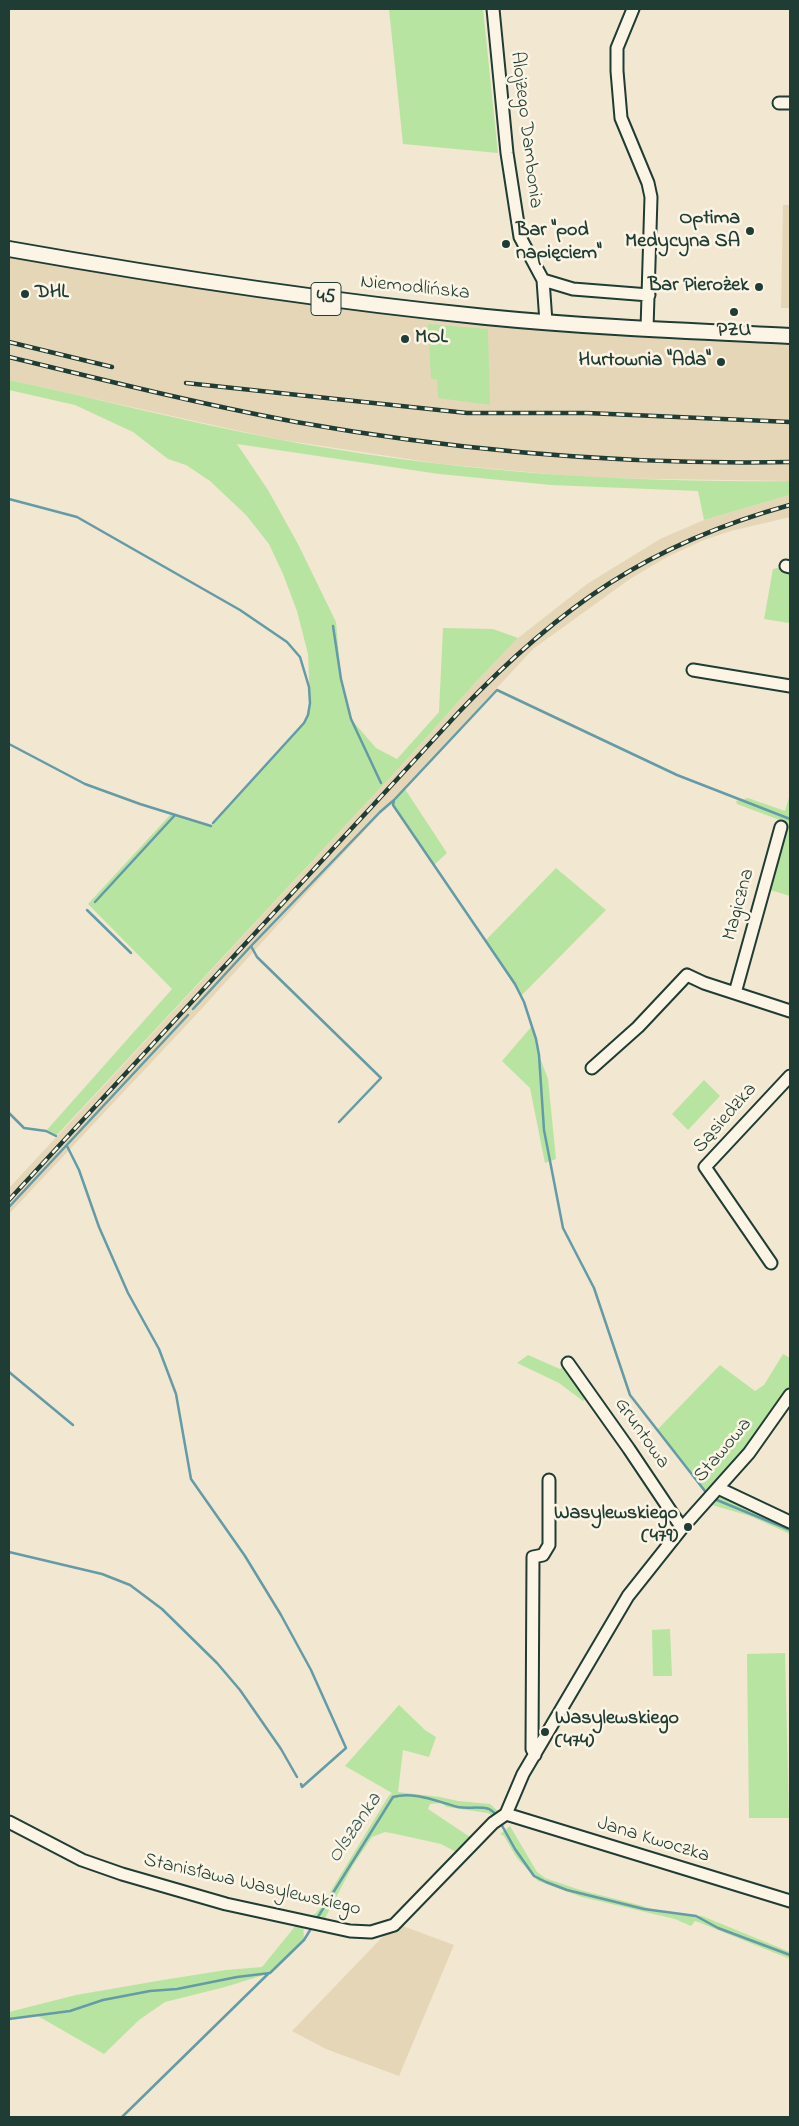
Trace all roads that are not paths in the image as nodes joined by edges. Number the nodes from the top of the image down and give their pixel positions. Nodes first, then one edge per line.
1 (493, 9) edge
2 (633, 9) edge
3 (9, 249) edge
4 (543, 280) junction
5 (648, 295) junction
6 (546, 322) junction
7 (647, 329) junction
8 (790, 336) edge
9 (692, 670) dead end
10 (790, 686) edge
11 (781, 827) dead end
12 (735, 993) junction
13 (790, 1010) edge
14 (592, 1068) dead end
15 (790, 1076) edge
16 (771, 1263) dead end
17 (568, 1363) dead end
18 (790, 1395) edge
19 (549, 1480) dead end
20 (718, 1488) junction
21 (790, 1522) edge
22 (682, 1528) junction
23 (535, 1755) junction
24 (500, 1817) junction
25 (9, 1822) edge
26 (790, 1901) edge

1 - 4 street, Alojzego Dambonia
2 - 5 street
3 - 6 main road, Niemodlińska / 45
4 - 5 street
4 - 6 street, Alojzego Dambonia
5 - 7 street
6 - 7 main road, Niemodlińska / 45
7 - 8 main road, Niemodlińska / 45
9 - 10 street
11 - 12 street, Magiczna
12 - 13 street
12 - 14 street
15 - 16 street, Sąsiedzka
17 - 22 street, Gruntowa
18 - 20 street, Stawowa
19 - 23 street
20 - 21 street
20 - 22 street, Stawowa
22 - 23 street, Stanisława Wasylewskiego
23 - 24 street, Stanisława Wasylewskiego
24 - 25 street, Stanisława Wasylewskiego
24 - 26 street, Jana Kwoczka

